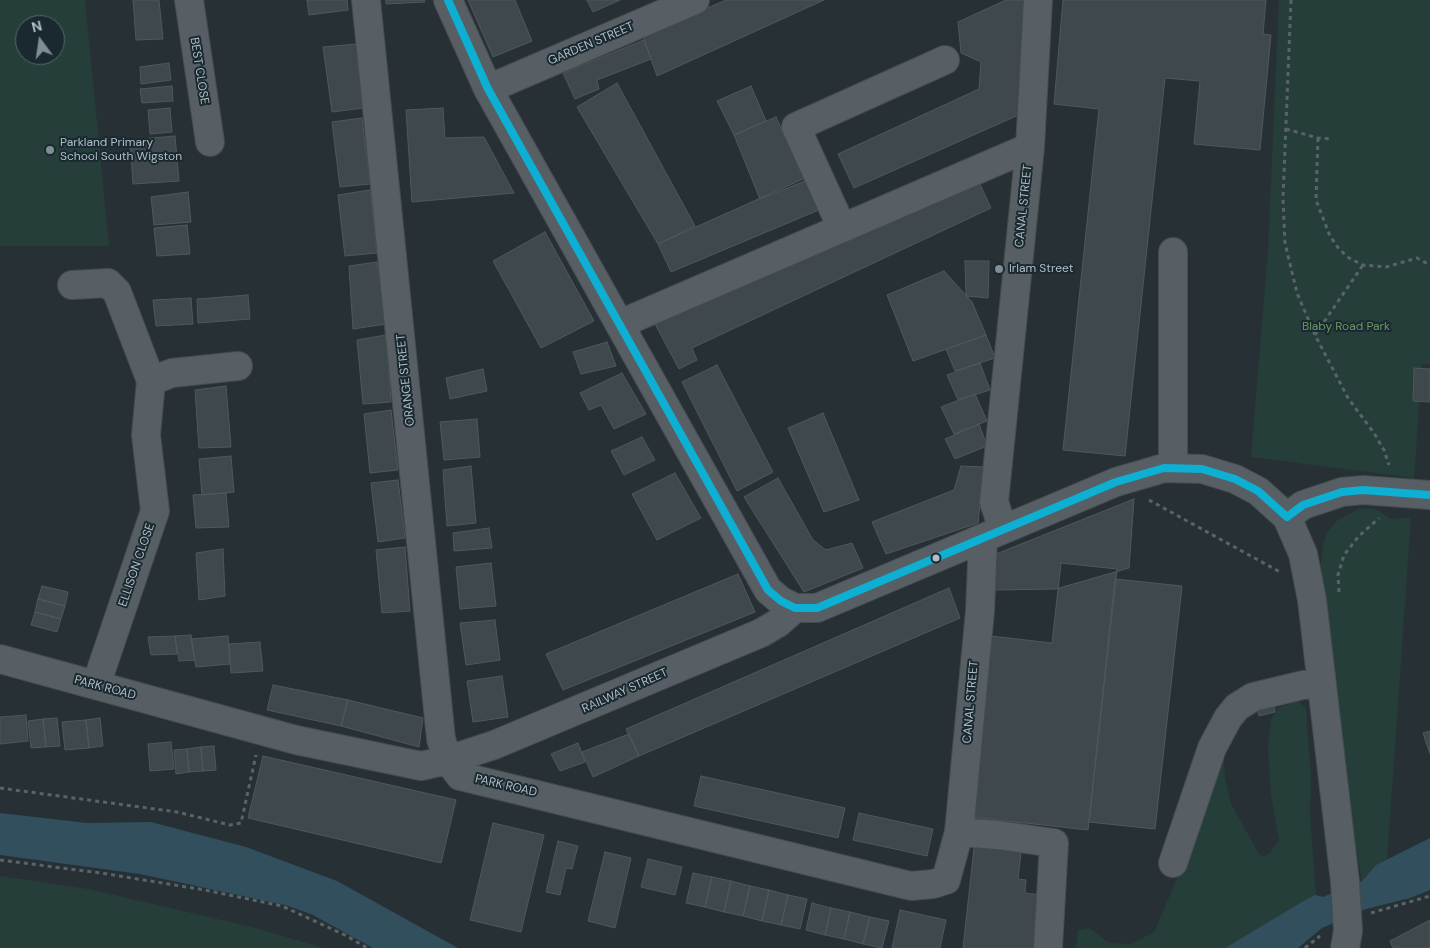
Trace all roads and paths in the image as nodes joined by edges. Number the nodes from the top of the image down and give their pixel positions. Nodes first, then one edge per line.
1 (188, 0) edge
2 (366, 0) edge
3 (448, 0) edge
4 (695, 0) edge
5 (1038, 0) edge
6 (1291, 0) edge
7 (945, 60) dead end
8 (488, 88) junction
9 (1286, 129) junction
10 (1318, 138) junction
11 (1331, 138) dead end
12 (210, 142) dead end
13 (1030, 146) junction
14 (842, 228) junction
15 (1173, 252) dead end
16 (1363, 265) junction
17 (1430, 265) edge
18 (72, 285) dead end
19 (620, 324) junction
20 (1315, 335) junction
21 (238, 366) dead end
22 (151, 381) junction
23 (1173, 468) junction
24 (1116, 482) junction
25 (1389, 492) junction
26 (1430, 494) edge
27 (1287, 517) junction
28 (993, 534) junction
29 (1280, 572) dead end
30 (795, 608) junction
31 (0, 659) edge
32 (1322, 684) junction
33 (96, 686) junction
34 (261, 730) junction
35 (448, 760) junction
36 (0, 788) edge
37 (959, 832) junction
38 (0, 860) edge
39 (1173, 863) dead end
40 (951, 865) joint
41 (1347, 939) edge
42 (367, 948) edge
43 (1048, 948) edge

1 - 12 street, BEST CLOSE
2 - 35 street, ORANGE STREET
3 - 8 street
4 - 8 street, GARDEN STREET
5 - 13 street, CANAL STREET
6 - 9 path
7 - 14 street
8 - 19 street
9 - 10 path
9 - 20 path
10 - 11 path
10 - 16 path
13 - 14 street
13 - 28 street, CANAL STREET
14 - 19 street
15 - 23 street
16 - 17 path
16 - 20 path
18 - 22 street
19 - 30 street
20 - 25 path
21 - 22 street
22 - 33 street, ELLISON CLOSE
23 - 24 street
23 - 27 street
24 - 28 street
24 - 29 path
25 - 26 street
25 - 27 street
27 - 32 street
28 - 30 street
28 - 37 street, CANAL STREET
30 - 35 street, RAILWAY STREET
31 - 33 street, PARK ROAD
32 - 39 street
32 - 41 street, bridge
33 - 34 street, PARK ROAD
34 - 35 street, PARK ROAD
34 - 36 path
35 - 40 street, PARK ROAD
37 - 40 street, CANAL STREET
37 - 43 street
38 - 42 path

